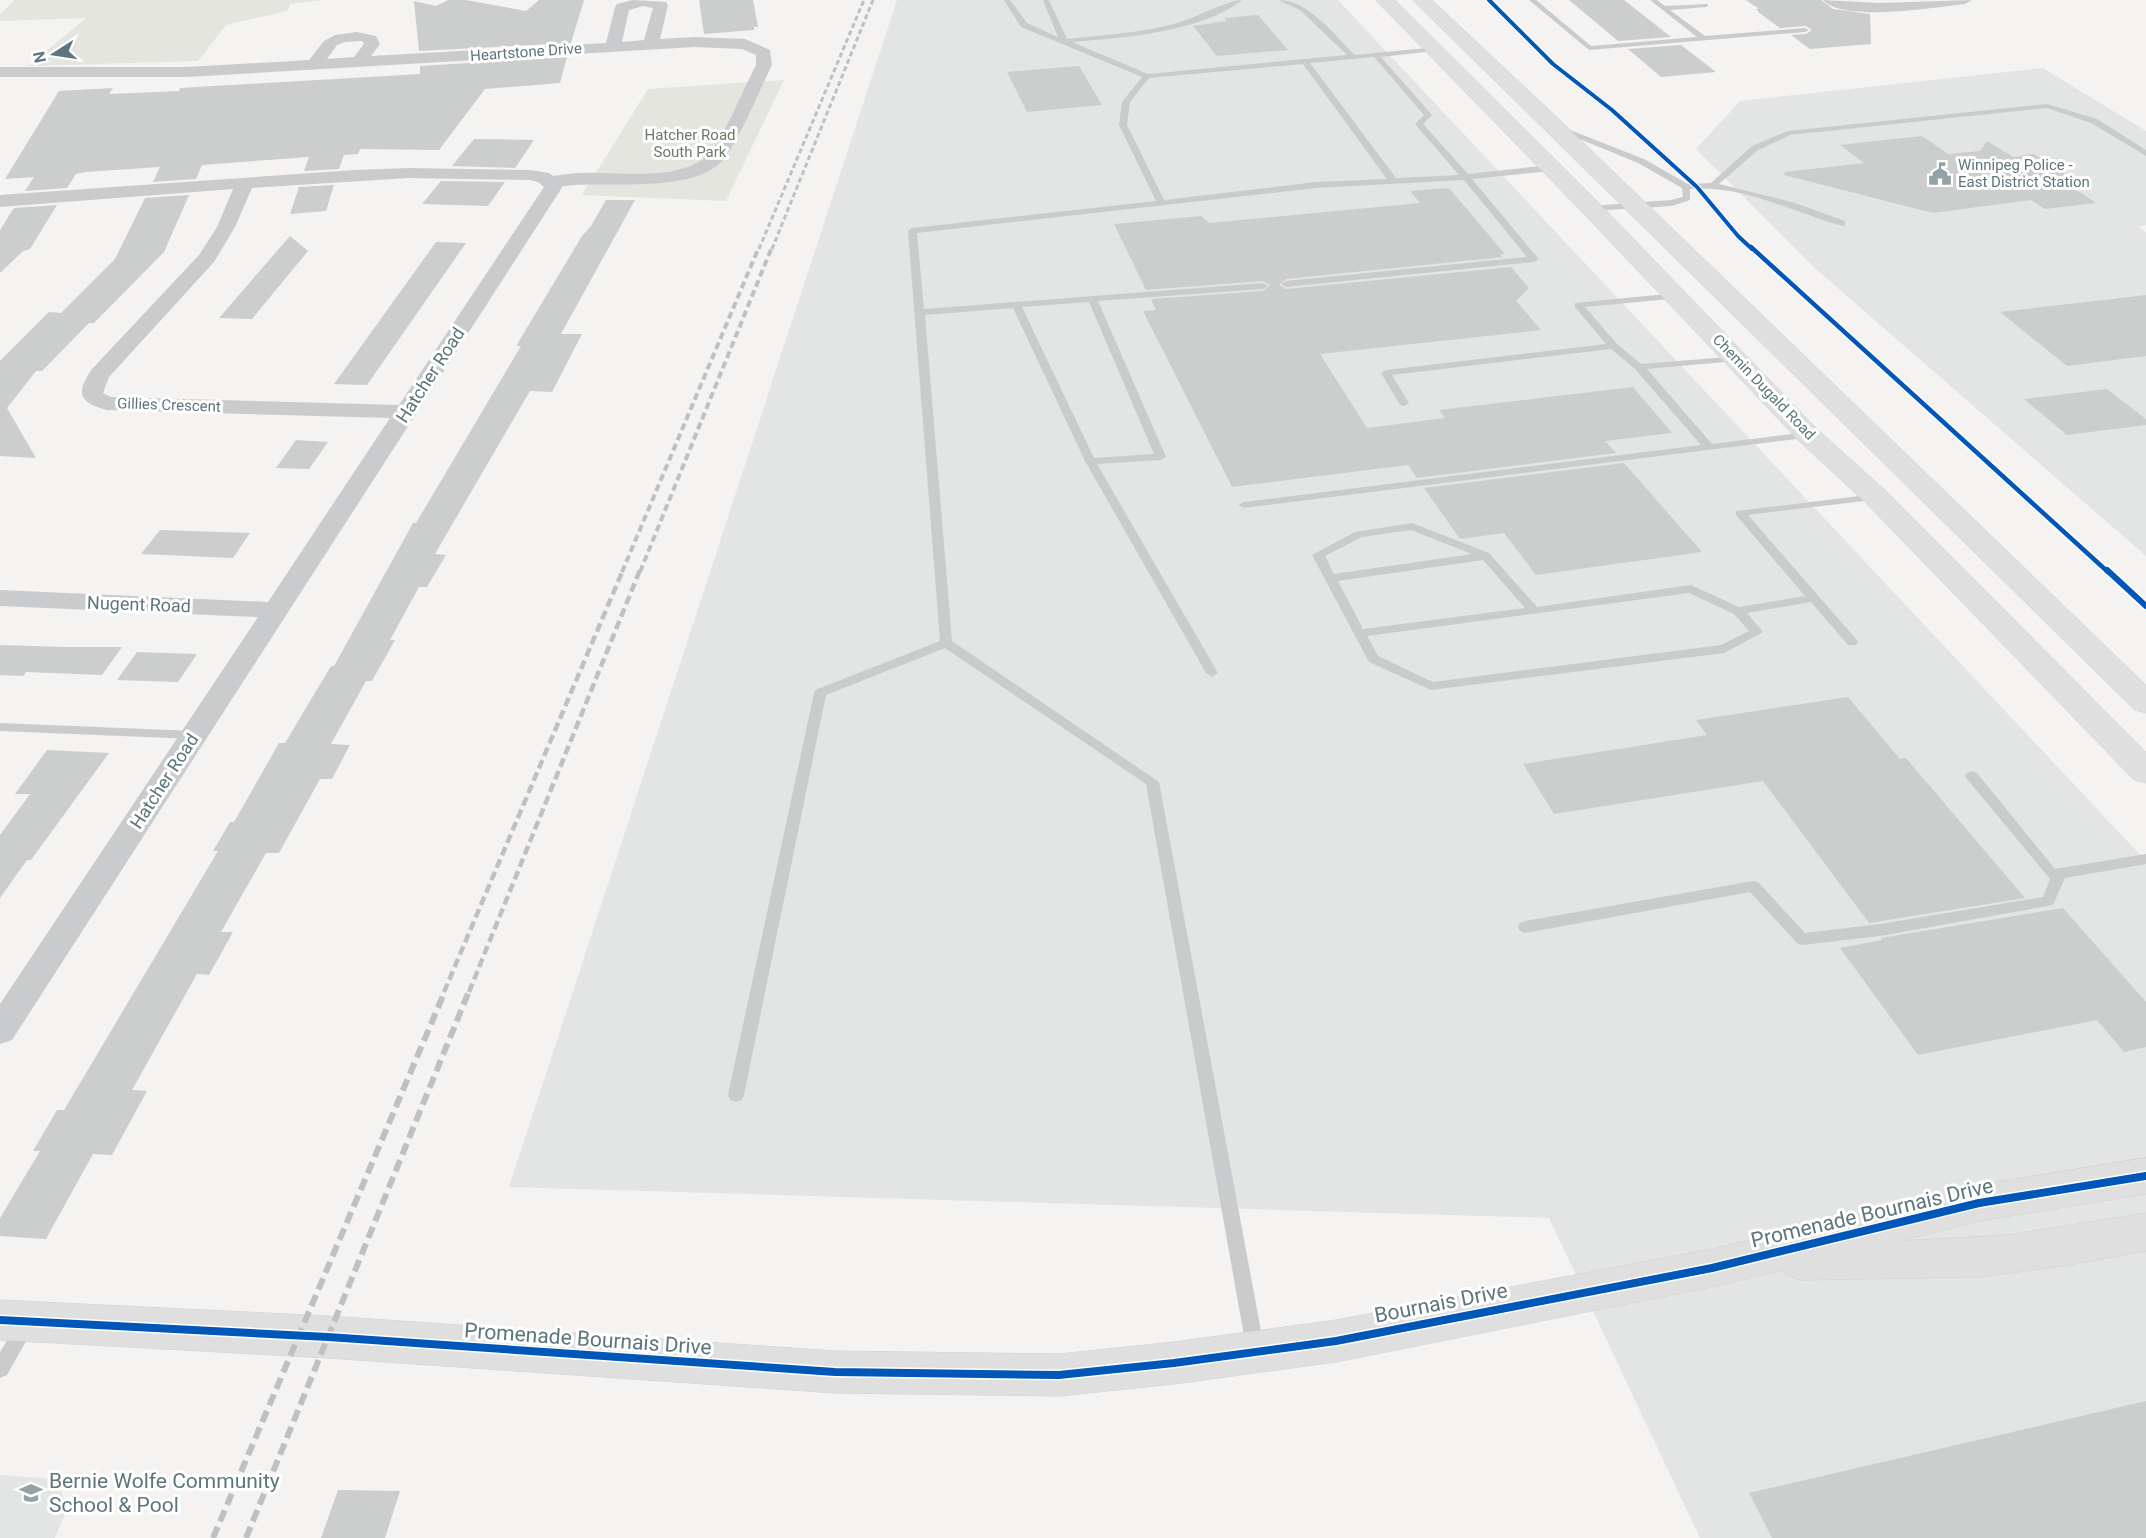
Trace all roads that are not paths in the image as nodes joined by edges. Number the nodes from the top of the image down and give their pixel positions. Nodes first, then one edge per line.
1 (1007, 0) edge
2 (1046, 0) edge
3 (1239, 0) edge
4 (1281, 0) edge
5 (1385, 0) edge
6 (1422, 0) edge
7 (1532, 0) edge
8 (1653, 0) edge
9 (1830, 0) edge
10 (1965, 0) edge
11 (1706, 5) dead end
12 (1664, 8) junction
13 (1805, 30) dead end
14 (1704, 39) junction
15 (1064, 41) junction
16 (651, 44) junction
17 (613, 46) junction
18 (1434, 49) junction
19 (1376, 55) junction
20 (1353, 57) junction
21 (1305, 61) junction
22 (359, 62) junction
23 (313, 66) junction
24 (0, 72) edge
25 (1147, 76) junction
26 (1557, 128) junction
27 (2146, 154) edge
28 (1550, 168) junction
29 (1466, 177) junction
30 (551, 182) junction
31 (1394, 182) junction
32 (245, 183) junction
33 (1713, 185) junction
34 (1686, 187) junction
35 (0, 201) edge
36 (1161, 203) junction
37 (1635, 206) junction
38 (1592, 209) junction
39 (1842, 223) dead end
40 (1286, 284) dead end
41 (1263, 286) dead end
42 (1677, 296) junction
43 (1093, 300) junction
44 (1016, 305) junction
45 (920, 312) junction
46 (1613, 346) junction
47 (1736, 358) junction
48 (1639, 367) junction
49 (1404, 403) dead end
50 (406, 412) junction
51 (1808, 435) junction
52 (1709, 447) junction
53 (1090, 461) junction
54 (1876, 497) junction
55 (1244, 505) dead end
56 (1485, 555) junction
57 (1330, 578) junction
58 (0, 598) edge
59 (1814, 598) junction
60 (277, 610) junction
61 (1534, 611) junction
62 (1738, 611) junction
63 (1359, 633) junction
64 (1852, 642) dead end
65 (946, 643) junction
66 (1212, 673) dead end
67 (2146, 703) edge
68 (0, 727) edge
69 (194, 735) junction
70 (2146, 772) edge
71 (1972, 776) dead end
72 (2146, 859) edge
73 (2059, 874) junction
74 (1525, 927) dead end
75 (0, 1031) edge
76 (736, 1095) dead end
77 (2146, 1176) edge
78 (2146, 1232) edge
79 (1712, 1268) junction
80 (14, 1321) edge
81 (1256, 1352) junction
82 (1174, 1363) joint
83 (0, 1369) edge

1 - 15 lane
2 - 15 lane
3 - 15 lane
4 - 20 lane
5 - 18 main road, Chemin Dugald Road
6 - 26 main road
7 - 14 lane
8 - 12 lane
9 - 10 street
11 - 12 lane
12 - 14 lane
13 - 14 lane
15 - 25 lane
16 - 17 street, Heartstone Drive
16 - 17 street
16 - 30 street, Heartstone Drive
17 - 22 street, Heartstone Drive
18 - 19 lane
18 - 28 main road, Chemin Dugald Road
19 - 20 lane
19 - 29 lane
20 - 21 lane
21 - 25 lane
21 - 31 lane
22 - 23 street, Heartstone Drive
22 - 23 street
23 - 24 street, Heartstone Drive
25 - 36 lane
26 - 34 lane
26 - 37 main road
27 - 33 lane
28 - 29 lane
28 - 38 main road, Chemin Dugald Road
29 - 31 lane
29 - 40 lane
30 - 32 street
30 - 50 street, Hatcher Road
31 - 36 lane
32 - 35 street
32 - 50 street, Gillies Crescent
33 - 34 lane
33 - 39 lane
34 - 37 lane
36 - 45 lane
37 - 38 lane
37 - 67 main road
38 - 42 main road, Chemin Dugald Road
41 - 43 lane
42 - 46 lane
42 - 47 main road, Chemin Dugald Road
43 - 44 lane
43 - 53 lane
44 - 45 lane
44 - 53 lane
45 - 65 lane
46 - 48 lane
46 - 49 lane
47 - 48 lane
47 - 51 main road, Chemin Dugald Road
48 - 52 lane
50 - 60 street, Hatcher Road
51 - 52 lane
51 - 54 main road, Chemin Dugald Road
52 - 55 lane
53 - 66 lane
54 - 59 lane
54 - 70 main road, Chemin Dugald Road
56 - 57 lane
56 - 57 lane
56 - 61 lane
57 - 63 lane
58 - 60 street, Nugent Road
59 - 62 lane
59 - 64 lane
60 - 69 street, Hatcher Road
61 - 62 lane
61 - 63 lane
62 - 63 lane
65 - 76 lane
65 - 81 lane
68 - 69 lane
69 - 75 street, Hatcher Road
71 - 73 lane
72 - 73 lane
73 - 74 lane
77 - 79 main road, Promenade Bournais Drive
78 - 79 main road, Promenade Bournais Drive
79 - 81 main road, Bournais Drive
80 - 82 main road, Promenade Bournais Drive
80 - 83 lane
81 - 82 main road, Bournais Drive

